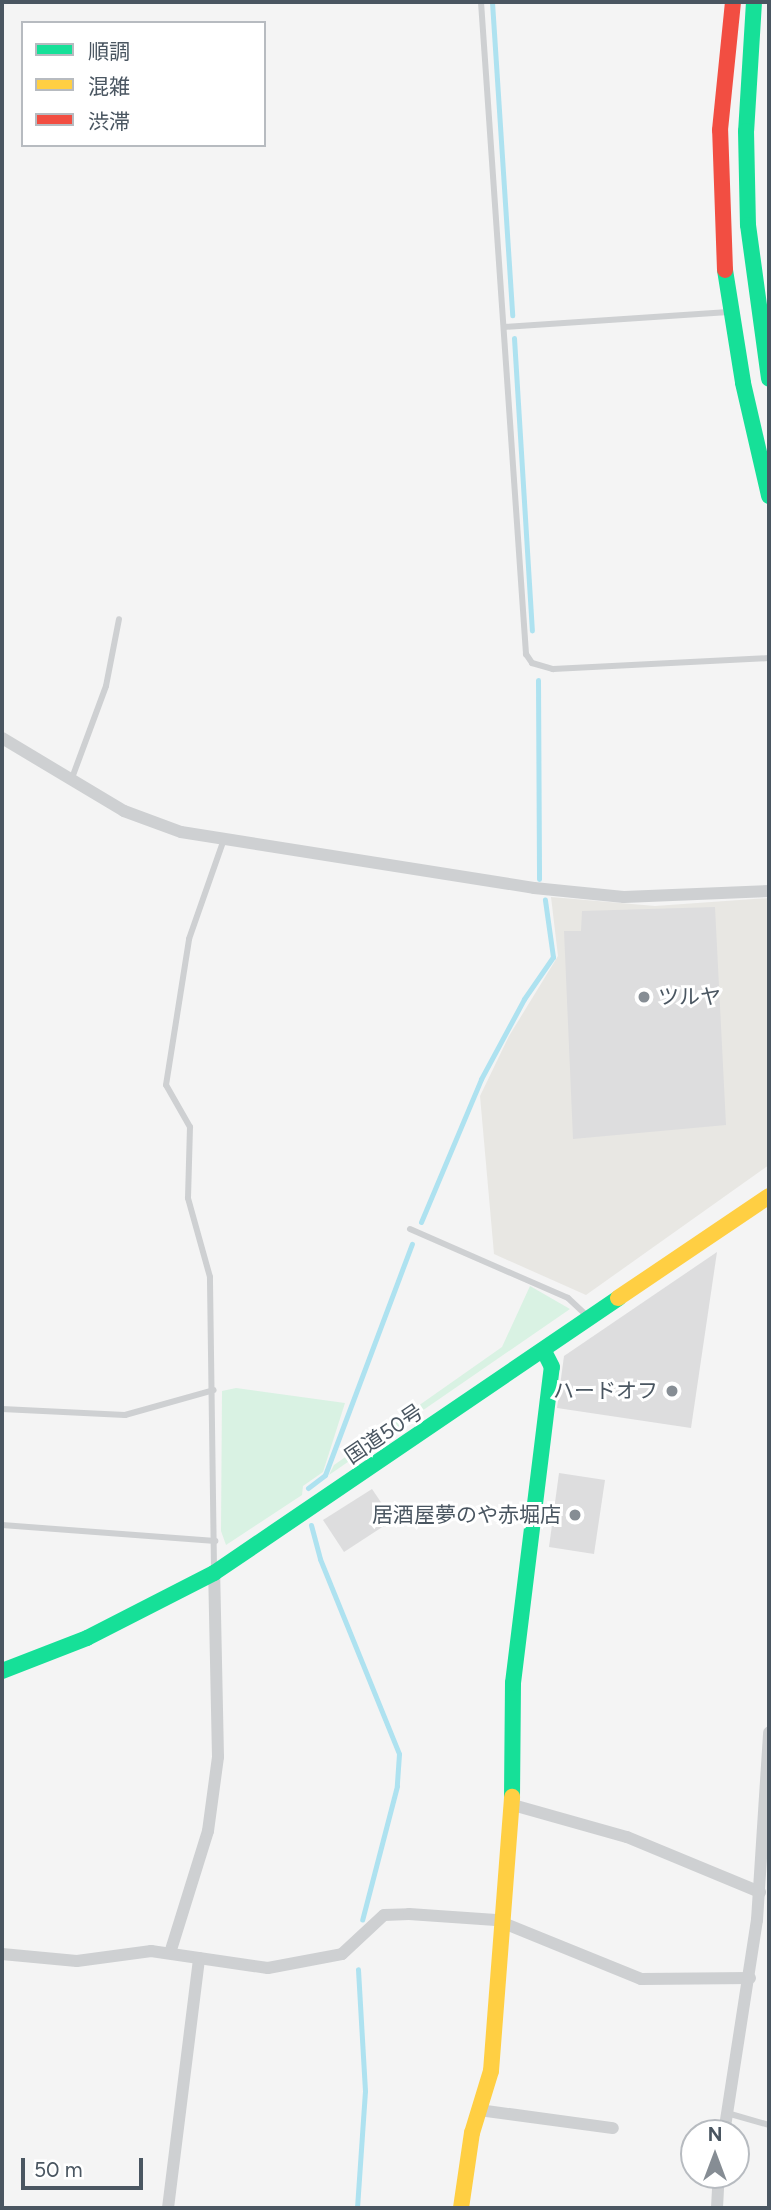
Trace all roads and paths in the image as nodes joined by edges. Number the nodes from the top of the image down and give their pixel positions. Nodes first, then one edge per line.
1 (481, 2) edge
2 (733, 2) edge
3 (754, 2) edge
4 (763, 310) edge
5 (731, 312) junction
6 (504, 327) junction
7 (769, 379) edge
8 (769, 496) edge
9 (119, 619) dead end
10 (769, 658) edge
11 (2, 738) edge
12 (72, 778) junction
13 (224, 839) junction
14 (769, 891) edge
15 (769, 1196) edge
16 (410, 1229) dead end
17 (588, 1322) junction
18 (544, 1351) junction
19 (214, 1390) junction
20 (2, 1409) edge
21 (2, 1525) edge
22 (215, 1541) junction
23 (214, 1573) junction
24 (2, 1671) edge
25 (769, 1732) edge
26 (513, 1805) junction
27 (760, 1892) junction
28 (763, 1919) edge
29 (503, 1923) junction
30 (170, 1953) junction
31 (2, 1954) edge
32 (199, 1958) junction
33 (750, 1978) junction
34 (479, 2110) junction
35 (727, 2113) junction
36 (726, 2119) edge
37 (769, 2125) edge
38 (612, 2128) dead end
39 (718, 2189) edge
40 (168, 2208) edge
41 (461, 2208) edge
42 (717, 2208) edge

1 - 6 lane
2 - 5 main road
3 - 4 main road
4 - 7 main road
5 - 6 lane
5 - 8 main road
6 - 10 lane
9 - 12 lane
11 - 12 street
12 - 13 street
13 - 14 street
13 - 19 lane
15 - 17 main road, 国道50号
16 - 17 lane
17 - 18 main road, 国道50号
18 - 23 main road, 国道50号
18 - 26 main road
19 - 20 lane
19 - 22 lane
21 - 22 lane
22 - 23 lane
23 - 24 main road, 国道50号
23 - 30 street
25 - 27 street
26 - 27 street
26 - 29 main road
27 - 28 street
28 - 33 street
29 - 32 street
29 - 33 street
29 - 34 main road
30 - 31 street
30 - 32 street
32 - 40 street
33 - 35 street
34 - 38 street
34 - 41 main road
35 - 36 street
35 - 37 lane
39 - 42 street

